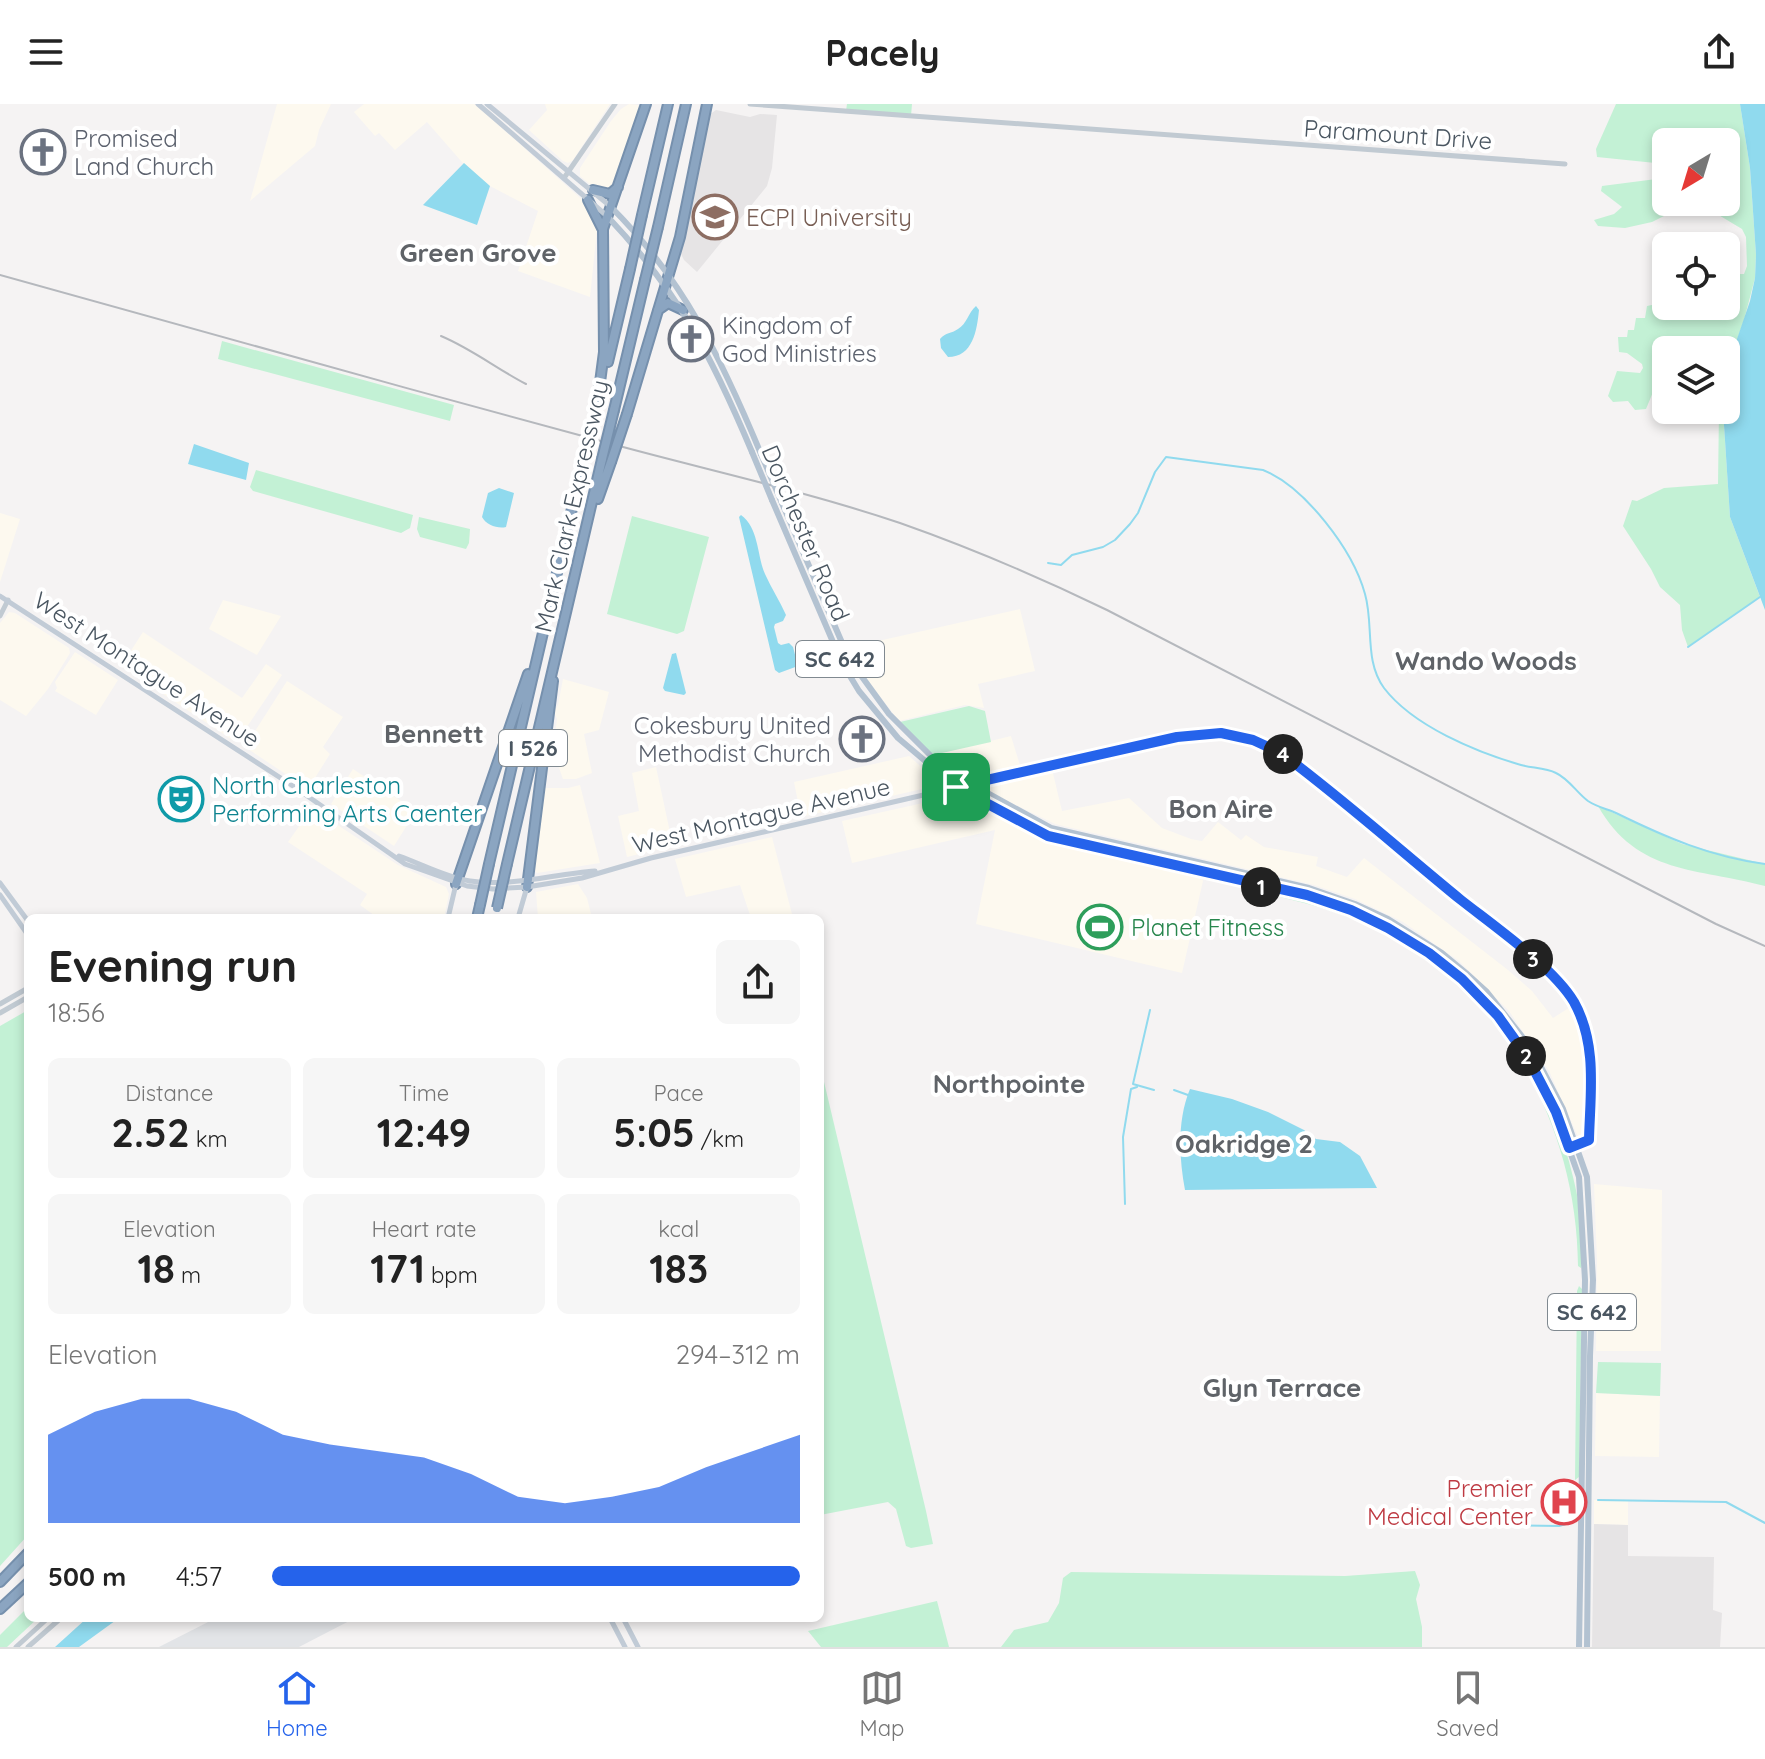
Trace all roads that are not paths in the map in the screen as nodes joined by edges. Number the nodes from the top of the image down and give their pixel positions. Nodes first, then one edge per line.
1 (478, 104) edge
2 (487, 104) edge
3 (615, 104) edge
4 (646, 104) edge
5 (668, 104) edge
6 (686, 104) edge
7 (707, 104) edge
8 (750, 104) edge
9 (813, 106) edge
10 (1565, 164) dead end
11 (570, 170) junction
12 (564, 178) junction
13 (619, 186) junction
14 (593, 190) junction
15 (588, 200) junction
16 (609, 212) junction
17 (603, 229) junction
18 (669, 273) junction
19 (666, 285) junction
20 (683, 310) junction
21 (657, 311) junction
22 (597, 405) junction
23 (607, 460) junction
24 (0, 596) edge
25 (8, 600) junction
26 (549, 604) junction
27 (0, 616) edge
28 (562, 633) junction
29 (971, 784) junction
30 (956, 787) junction
31 (457, 881) junction
32 (0, 883) edge
33 (528, 884) junction
34 (0, 895) edge
35 (449, 914) edge
36 (478, 914) edge
37 (496, 914) edge
38 (519, 914) edge
39 (24, 916) edge
40 (24, 929) edge
41 (24, 990) edge
42 (24, 999) edge
43 (0, 1004) edge
44 (0, 1013) edge
45 (1572, 1147) junction
46 (24, 1557) edge
47 (0, 1582) edge
48 (24, 1587) edge
49 (0, 1609) edge
50 (44, 1622) edge
51 (56, 1622) edge
52 (612, 1622) edge
53 (625, 1622) edge
54 (16, 1647) edge
55 (28, 1647) edge
56 (625, 1647) edge
57 (638, 1647) edge
58 (1579, 1647) edge
59 (1587, 1647) edge

1 - 12 main road, Dorchester Road / SC 642
2 - 11 main road, Dorchester Road / SC 642
3 - 11 street
4 - 13 highway
5 - 22 highway, Mark Clark Expressway / I 526, bridge
6 - 23 highway, Mark Clark Expressway, bridge
7 - 18 highway
8 - 9 street, Paramount Drive
9 - 10 street, Paramount Drive
11 - 12 street
11 - 14 main road, Dorchester Road / SC 642
12 - 15 main road, Dorchester Road / SC 642
13 - 14 highway
13 - 16 highway
14 - 16 main road, Dorchester Road / SC 642
15 - 16 main road, Dorchester Road / SC 642
15 - 17 highway
16 - 17 highway
16 - 18 main road, Dorchester Road / SC 642
16 - 19 main road, Dorchester Road / SC 642
17 - 22 highway
18 - 19 highway
18 - 29 main road, Dorchester Road / SC 642, bridge
19 - 20 main road, Dorchester Road / SC 642
19 - 21 highway
20 - 21 highway
20 - 30 main road, Dorchester Road / SC 642, bridge
21 - 23 highway, bridge
22 - 26 highway, Mark Clark Expressway / I 526, bridge
23 - 28 highway, Mark Clark Expressway / I 526
24 - 25 main road, West Montague Avenue
25 - 27 street
25 - 31 main road, West Montague Avenue
26 - 31 highway
26 - 36 highway, Mark Clark Expressway / I 526, bridge
28 - 33 highway
28 - 37 highway, Mark Clark Expressway / I 526, bridge
29 - 30 main road, West Montague Avenue
29 - 45 main road, Dorchester Road / SC 642
29 - 45 street, West Montague Avenue
30 - 33 main road, West Montague Avenue
30 - 45 main road, Dorchester Road / SC 642
31 - 33 main road, West Montague Avenue
31 - 35 main road
32 - 39 main road
33 - 38 main road
34 - 40 main road
41 - 43 street
42 - 44 street
45 - 58 main road, Dorchester Road / SC 642
45 - 59 main road, Dorchester Road / SC 642
46 - 47 highway
48 - 49 highway
50 - 54 street
51 - 55 street
52 - 56 main road
53 - 57 main road

